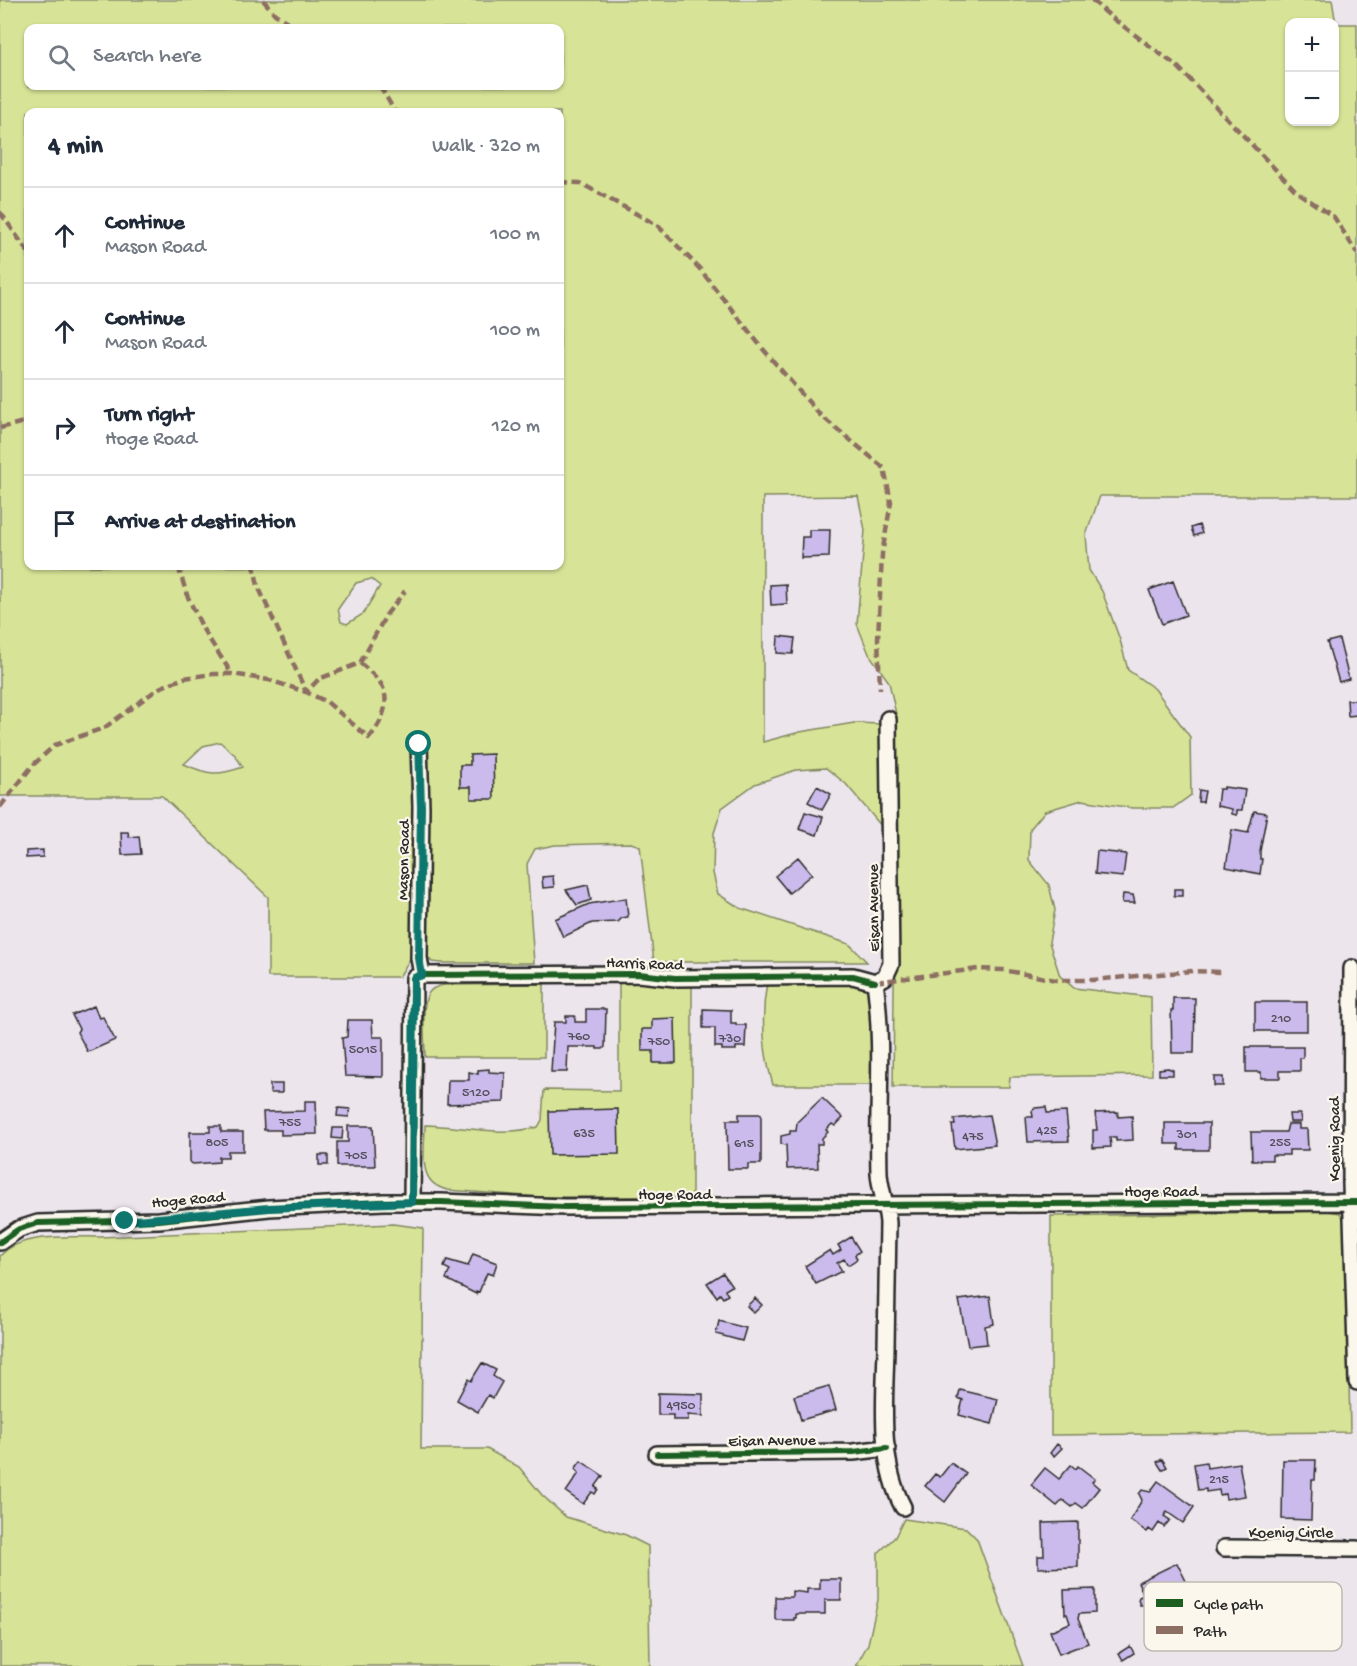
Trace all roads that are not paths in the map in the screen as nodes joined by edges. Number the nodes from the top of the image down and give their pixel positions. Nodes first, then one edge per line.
1 (888, 719) dead end
2 (419, 744) dead end
3 (1352, 969) dead end
4 (418, 976) junction
5 (875, 982) junction
6 (412, 1202) junction
7 (1355, 1202) edge
8 (887, 1205) junction
9 (0, 1242) edge
10 (1357, 1382) edge
11 (887, 1448) junction
12 (657, 1454) dead end
13 (903, 1507) dead end
14 (1224, 1548) dead end
15 (1357, 1549) edge

1 - 5 street, Eisan Avenue
2 - 4 street, Mason Road
3 - 7 street, Koenig Road
4 - 5 street, Harris Road
4 - 6 street, Mason Road
5 - 8 street
6 - 8 street, Hoge Road
6 - 9 street, Hoge Road
7 - 8 street, Hoge Road
7 - 10 street, Koenig Road
8 - 11 street
11 - 12 street, Eisan Avenue
11 - 13 street
14 - 15 street, Koenig Circle

